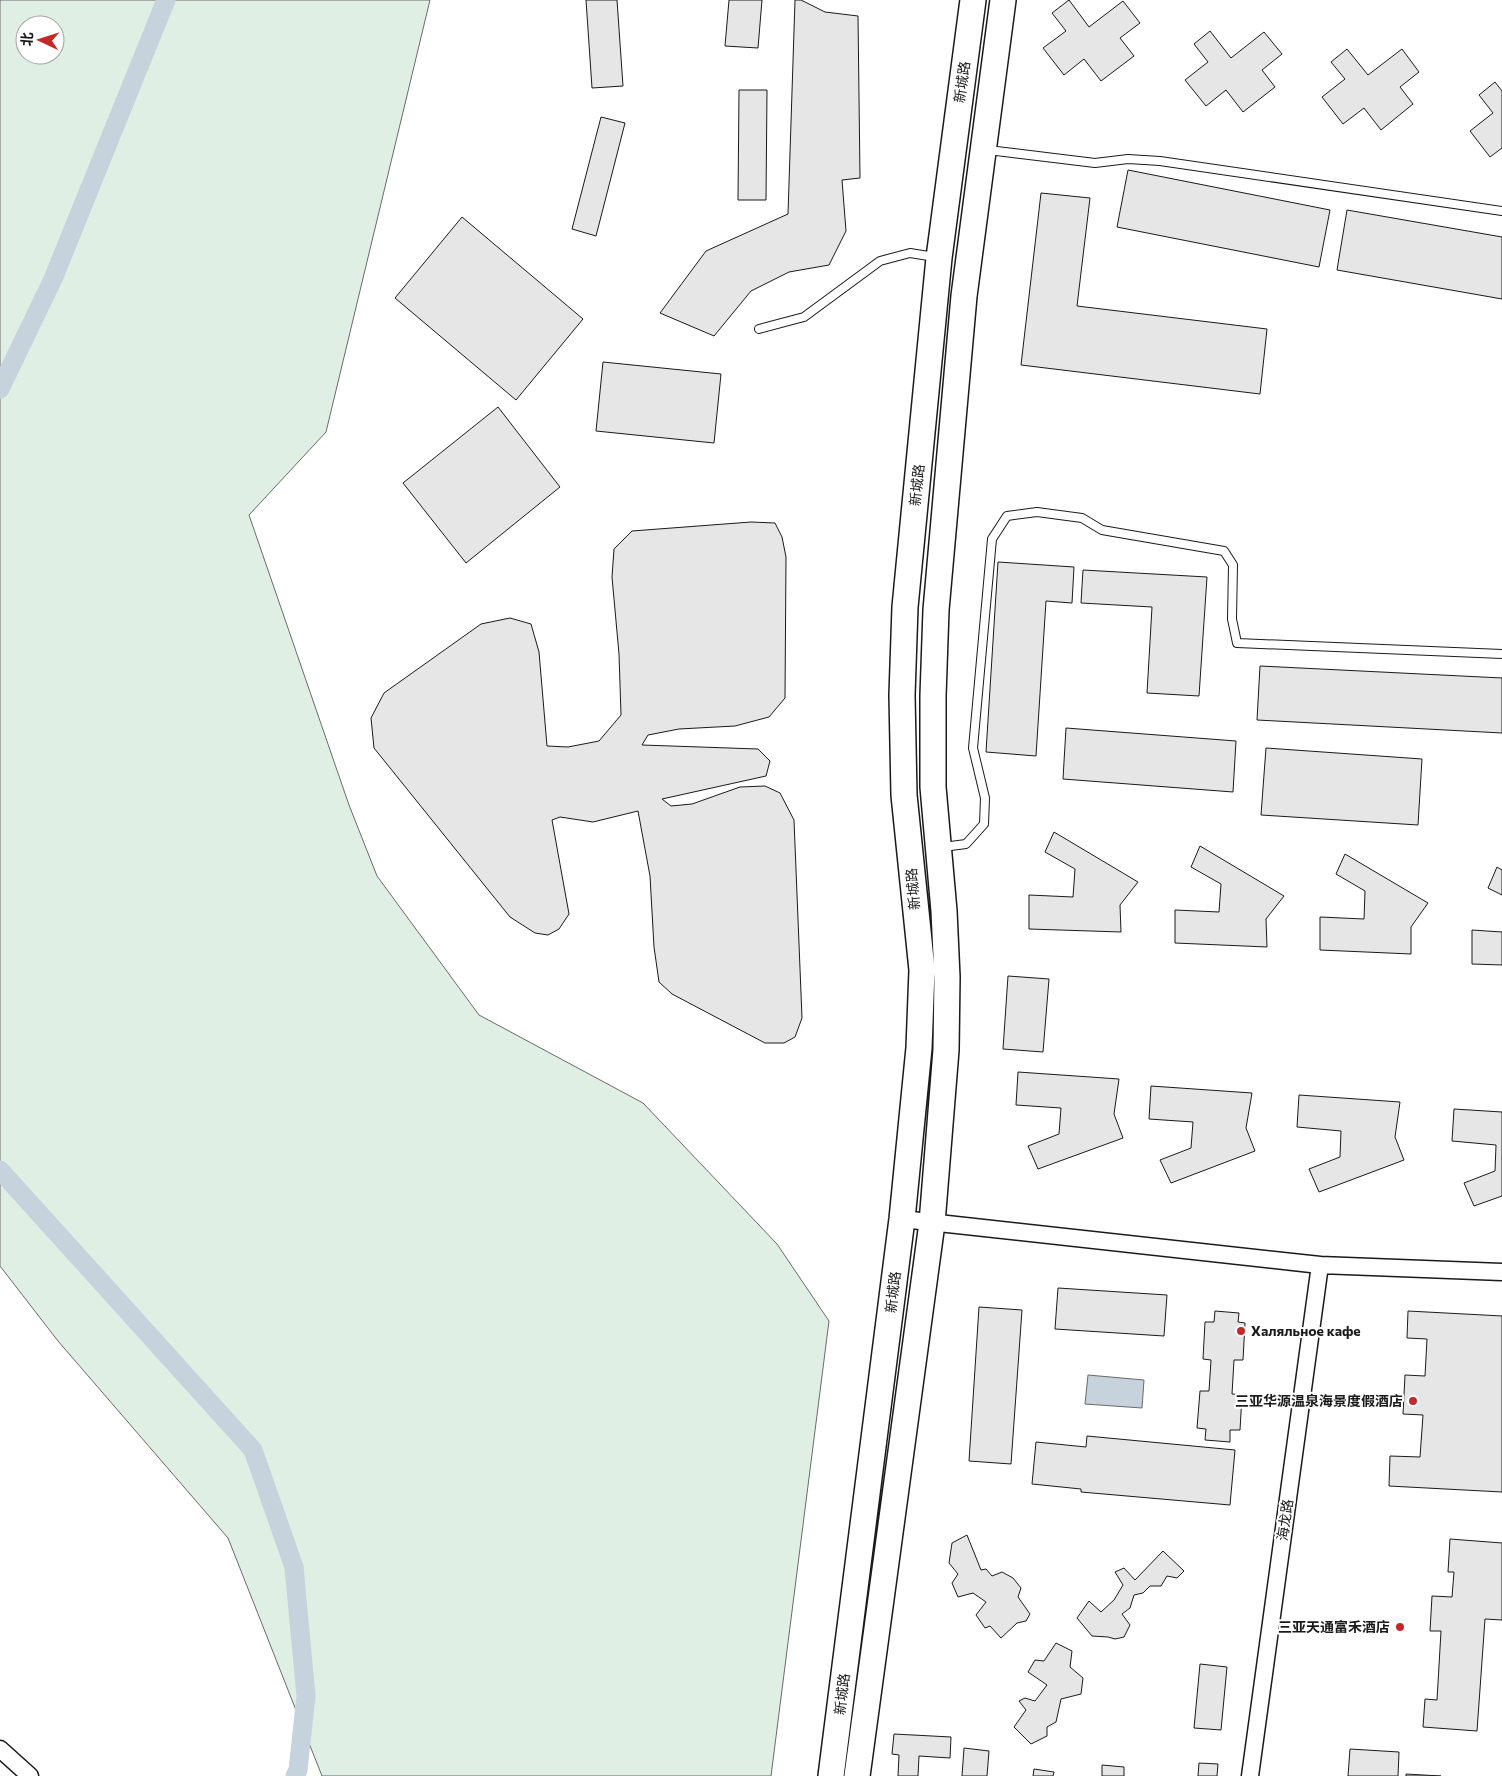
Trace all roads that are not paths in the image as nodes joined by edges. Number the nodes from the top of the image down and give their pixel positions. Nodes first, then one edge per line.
1 (973, 0) edge
2 (1003, 0) edge
3 (983, 149) junction
4 (1502, 211) edge
5 (939, 258) junction
6 (759, 329) dead end
7 (1502, 654) edge
8 (938, 848) junction
9 (902, 1219) junction
10 (932, 1222) junction
11 (1320, 1265) junction
12 (1502, 1272) edge
13 (0, 1749) edge
14 (30, 1776) edge
15 (831, 1776) edge
16 (857, 1776) edge
17 (1250, 1776) edge

1 - 5 main road, 新城路
2 - 3 main road, 新城路
3 - 4 lane
3 - 8 main road, 新城路
5 - 6 lane
5 - 9 main road, 新城路
7 - 8 lane
8 - 10 main road, 新城路
9 - 10 street
9 - 15 main road, 新城路
10 - 11 street
10 - 16 main road, 新城路
11 - 12 street
11 - 17 street, 海龙路
13 - 14 street

